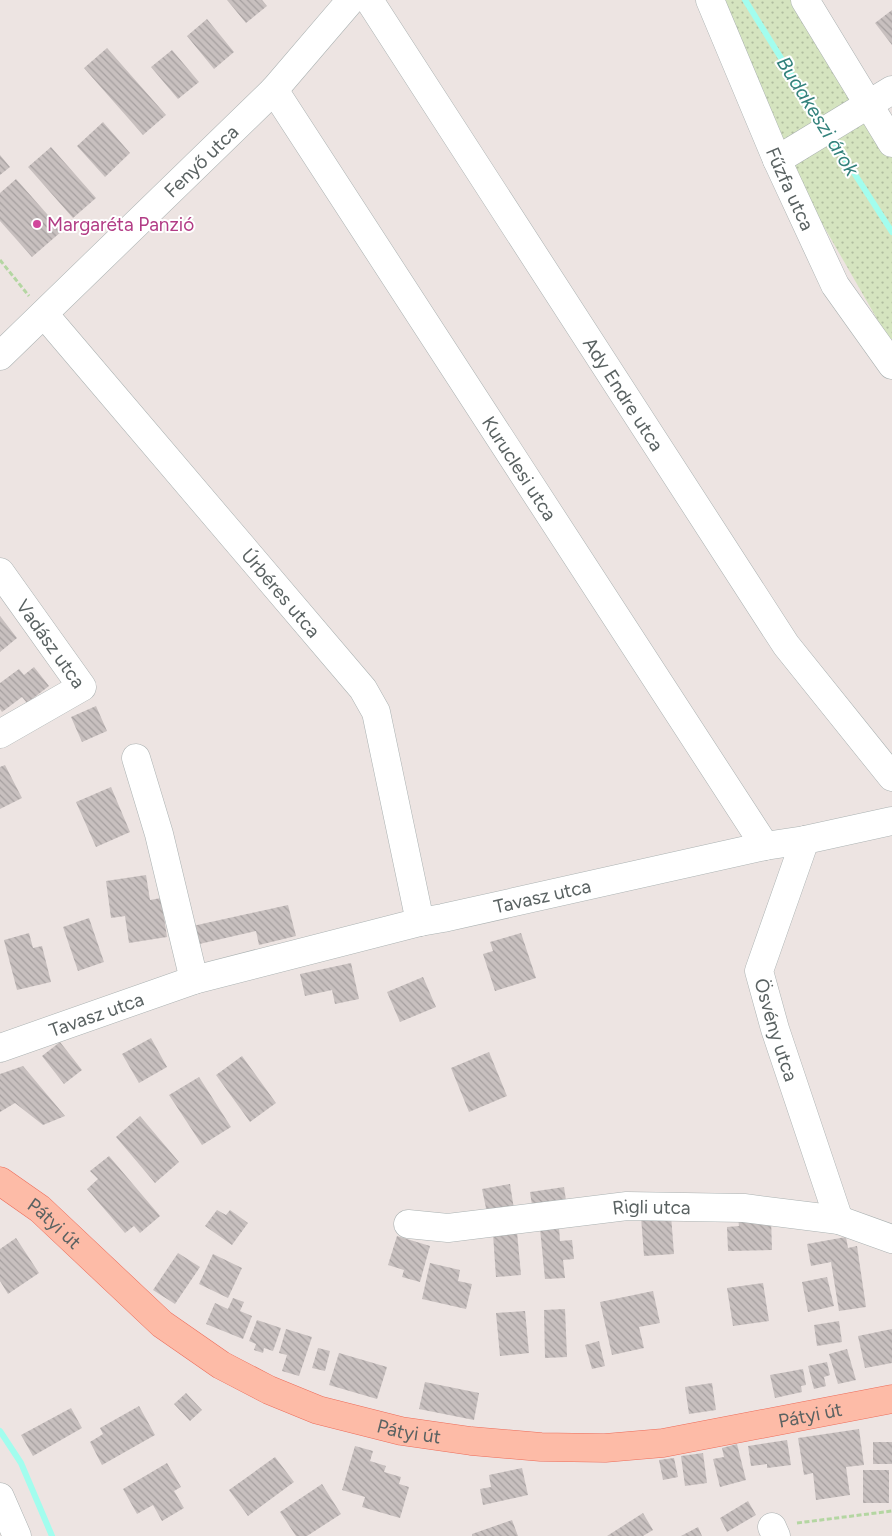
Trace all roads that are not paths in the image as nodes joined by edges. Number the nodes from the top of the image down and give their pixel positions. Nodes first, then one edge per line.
1 (351, 0) edge
2 (369, 0) edge
3 (710, 0) edge
4 (805, 0) edge
5 (274, 90) junction
6 (892, 90) edge
7 (869, 106) junction
8 (892, 142) edge
9 (777, 160) junction
10 (44, 314) junction
11 (0, 356) edge
12 (892, 365) edge
13 (0, 572) edge
14 (0, 734) edge
15 (136, 758) dead end
16 (892, 777) edge
17 (892, 821) edge
18 (805, 840) junction
19 (765, 846) junction
20 (420, 922) junction
21 (194, 980) junction
22 (0, 1048) edge
23 (0, 1181) edge
24 (839, 1220) junction
25 (408, 1224) dead end
26 (892, 1240) edge
27 (892, 1399) edge
28 (0, 1496) edge
29 (17, 1536) edge

1 - 5 street, Fenyő utca
2 - 16 street, Ady Endre utca
3 - 9 street, Fűzfa utca
4 - 7 street
5 - 10 street, Fenyő utca
5 - 19 street, Kuruclesi utca
6 - 7 street
7 - 8 street
7 - 9 street
9 - 12 street, Fűzfa utca
10 - 11 street, Fenyő utca
10 - 20 street, Úrbéres utca
13 - 14 street, Vadász utca
15 - 21 street
17 - 18 street, Tavasz utca
18 - 19 street, Tavasz utca
18 - 24 street, Ösvény utca
19 - 20 street, Tavasz utca
20 - 21 street, Tavasz utca
21 - 22 street, Tavasz utca
23 - 27 main road, Pátyi út
24 - 25 street, Rigli utca
24 - 26 street, Rigli utca
28 - 29 street

